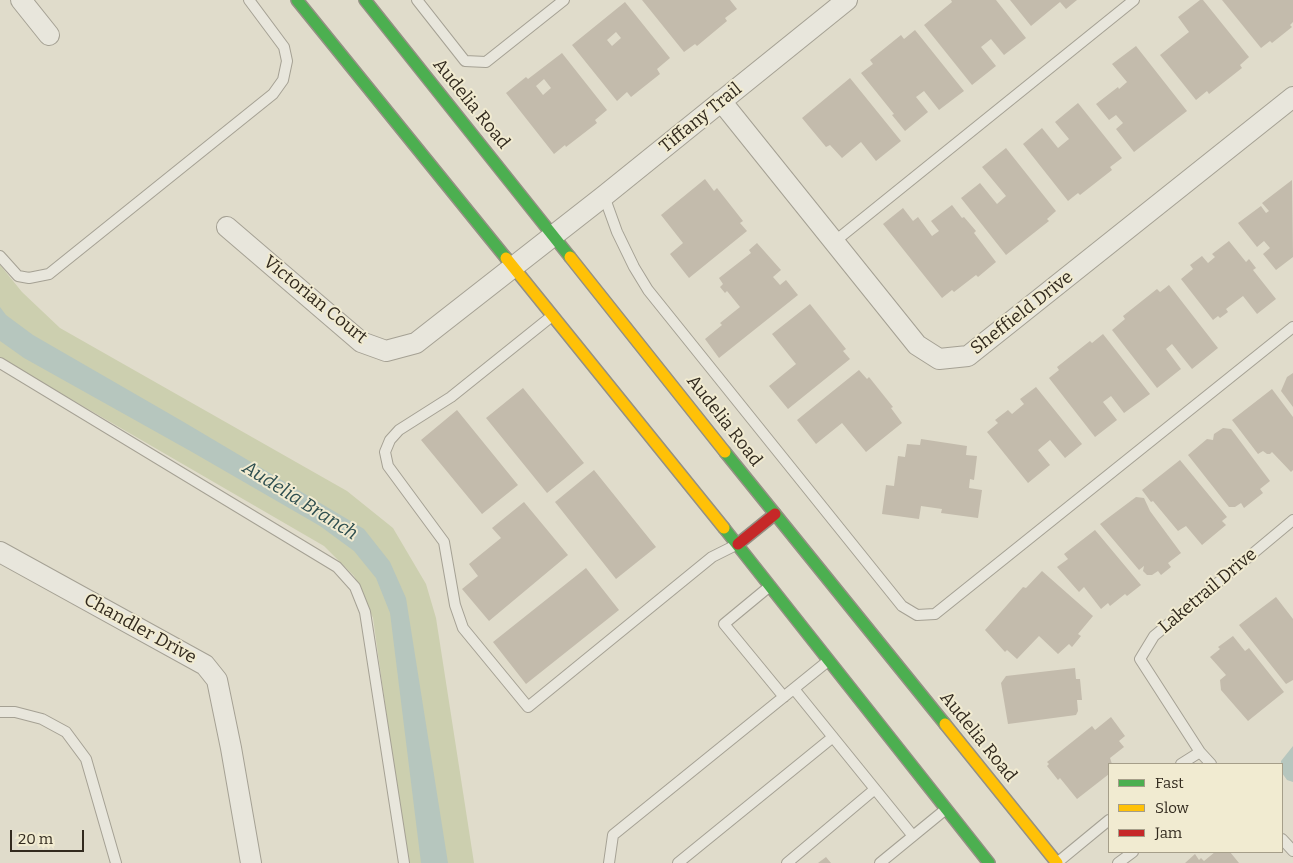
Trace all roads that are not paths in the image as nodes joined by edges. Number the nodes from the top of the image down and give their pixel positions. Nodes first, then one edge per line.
1 (21, 0) edge
2 (249, 0) edge
3 (298, 0) edge
4 (365, 0) edge
5 (417, 0) edge
6 (564, 0) edge
7 (847, 0) edge
8 (1134, 0) edge
9 (49, 35) dead end
10 (1293, 97) edge
11 (721, 101) junction
12 (604, 196) junction
13 (227, 227) dead end
14 (554, 235) junction
15 (834, 242) junction
16 (0, 256) edge
17 (513, 267) junction
18 (552, 316) junction
19 (1293, 327) edge
20 (0, 363) edge
21 (775, 514) junction
22 (1293, 520) edge
23 (738, 544) junction
24 (0, 552) edge
25 (771, 586) junction
26 (828, 660) junction
27 (794, 689) junction
28 (784, 698) junction
29 (0, 712) edge
30 (833, 737) junction
31 (1200, 752) junction
32 (1183, 763) edge
33 (1210, 763) edge
34 (875, 789) junction
35 (947, 808) junction
36 (1108, 821) edge
37 (913, 836) junction
38 (1283, 840) edge
39 (1293, 850) edge
40 (1132, 853) edge
41 (116, 863) edge
42 (252, 863) edge
43 (404, 863) edge
44 (609, 863) edge
45 (678, 863) edge
46 (787, 863) edge
47 (880, 863) edge
48 (990, 863) edge
49 (1057, 863) edge
50 (1118, 863) edge

1 - 9 street
2 - 16 lane
3 - 17 main road
4 - 14 main road, Audelia Road
5 - 6 lane
7 - 11 street, Tiffany Trail
8 - 15 lane
10 - 15 street, Sheffield Drive
11 - 12 street, Tiffany Trail
11 - 15 street, Sheffield Drive
12 - 14 street, Tiffany Trail
12 - 19 lane
13 - 17 street, Victorian Court
14 - 17 street, Victorian Court
14 - 21 main road, Audelia Road
17 - 18 main road
18 - 23 main road
18 - 23 lane
20 - 43 lane
21 - 23 main road
21 - 49 main road, Audelia Road
22 - 31 lane, Laketrail Drive
23 - 25 main road
24 - 42 street, Chandler Drive
25 - 26 main road
25 - 28 lane
26 - 27 lane
26 - 35 main road
27 - 28 lane
27 - 30 lane
28 - 44 lane
29 - 41 lane
30 - 34 lane
30 - 45 lane
31 - 32 lane
31 - 33 lane
34 - 37 lane
34 - 46 lane
35 - 37 lane
35 - 48 main road
36 - 49 lane
37 - 47 lane
38 - 39 lane
40 - 50 lane

